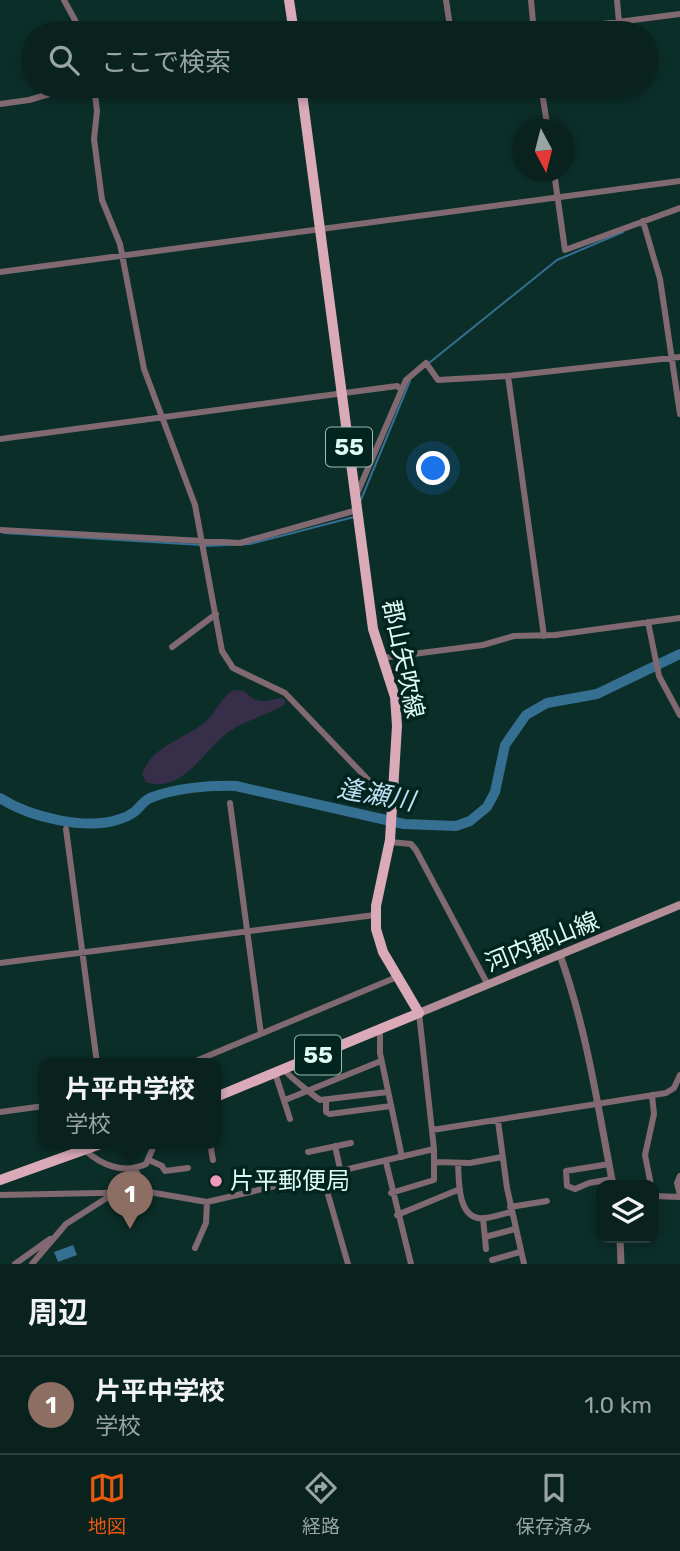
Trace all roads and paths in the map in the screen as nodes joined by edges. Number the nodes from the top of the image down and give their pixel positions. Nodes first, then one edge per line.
1 (64, 0) edge
2 (289, 0) edge
3 (446, 0) edge
4 (531, 0) edge
5 (617, 0) edge
6 (680, 14) edge
7 (75, 21) edge
8 (292, 21) edge
9 (449, 21) edge
10 (532, 21) edge
11 (620, 21) edge
12 (628, 21) edge
13 (35, 98) edge
14 (95, 98) edge
15 (302, 98) edge
16 (543, 98) edge
17 (0, 104) edge
18 (546, 119) edge
19 (680, 181) edge
20 (555, 182) edge
21 (557, 197) junction
22 (680, 208) edge
23 (643, 221) junction
24 (319, 228) junction
25 (122, 256) junction
26 (0, 272) edge
27 (676, 357) edge
28 (508, 376) junction
29 (401, 389) junction
30 (341, 393) junction
31 (680, 414) edge
32 (163, 418) junction
33 (0, 439) edge
34 (356, 496) junction
35 (358, 510) junction
36 (0, 530) edge
37 (204, 542) junction
38 (216, 614) junction
39 (680, 618) edge
40 (648, 622) junction
41 (544, 636) junction
42 (172, 647) dead end
43 (382, 658) junction
44 (680, 715) edge
45 (394, 792) junction
46 (230, 803) dead end
47 (66, 829) dead end
48 (390, 841) junction
49 (680, 905) edge
50 (375, 915) junction
51 (247, 932) junction
52 (83, 953) junction
53 (560, 955) junction
54 (0, 963) edge
55 (397, 977) junction
56 (488, 985) junction
57 (419, 1013) junction
58 (380, 1029) junction
59 (261, 1034) junction
60 (96, 1058) edge
61 (203, 1058) edge
62 (382, 1061) junction
63 (279, 1071) junction
64 (680, 1074) edge
65 (310, 1090) junction
66 (671, 1091) junction
67 (680, 1091) edge
68 (388, 1092) junction
69 (221, 1095) edge
70 (652, 1095) junction
71 (285, 1101) junction
72 (326, 1101) junction
73 (600, 1103) junction
74 (391, 1106) junction
75 (39, 1107) edge
76 (0, 1112) edge
77 (290, 1119) dead end
78 (498, 1121) junction
79 (432, 1130) junction
80 (351, 1143) dead end
81 (335, 1146) junction
82 (153, 1149) edge
83 (211, 1149) edge
84 (434, 1149) junction
85 (85, 1150) joint
86 (308, 1152) dead end
87 (402, 1157) junction
88 (502, 1157) junction
89 (149, 1160) junction
90 (214, 1160) dead end
91 (386, 1162) junction
92 (436, 1162) junction
93 (458, 1163) junction
94 (609, 1164) junction
95 (134, 1168) junction
96 (188, 1168) dead end
97 (341, 1173) junction
98 (680, 1176) edge
99 (323, 1178) junction
100 (0, 1180) edge
101 (612, 1180) edge
102 (650, 1180) edge
103 (596, 1183) edge
104 (460, 1189) junction
105 (116, 1192) junction
106 (149, 1192) junction
107 (391, 1193) junction
108 (0, 1195) edge
109 (659, 1195) edge
110 (680, 1196) edge
111 (547, 1200) dead end
112 (206, 1202) junction
113 (511, 1209) junction
114 (397, 1214) junction
115 (483, 1218) junction
116 (515, 1229) junction
117 (485, 1237) junction
118 (51, 1240) junction
119 (620, 1243) edge
120 (195, 1248) dead end
121 (486, 1249) dead end
122 (520, 1252) junction
123 (492, 1260) dead end
124 (15, 1264) edge
125 (32, 1264) edge
126 (348, 1264) edge
127 (411, 1264) edge
128 (524, 1264) edge
129 (621, 1264) edge

1 - 7 street
2 - 8 main road
3 - 9 street
4 - 10 street
5 - 11 street
6 - 12 street
13 - 17 street
14 - 25 street
15 - 24 main road, 郡山矢吹線 / 55
16 - 18 street
19 - 21 street
20 - 21 street
21 - 23 street
21 - 24 street
22 - 23 street
23 - 27 street
24 - 25 street
24 - 30 main road, 郡山矢吹線 / 55
25 - 26 street
25 - 32 street
27 - 28 street
27 - 31 street
28 - 29 street
28 - 41 street
29 - 30 street
29 - 34 street
30 - 32 street
30 - 34 main road, 郡山矢吹線 / 55
32 - 33 street
32 - 37 street
34 - 35 main road, 郡山矢吹線 / 55
35 - 37 street
35 - 43 main road, 郡山矢吹線 / 55
36 - 37 street
37 - 38 street
38 - 42 street
38 - 45 street
39 - 40 street
40 - 41 street
40 - 44 street
41 - 43 street
43 - 45 main road, 郡山矢吹線 / 55
45 - 48 main road, 郡山矢吹線 / 55
46 - 51 street
47 - 52 street
48 - 50 main road, 郡山矢吹線 / 55
48 - 56 street
49 - 53 main road, 河内郡山線
50 - 51 street
50 - 55 main road, 郡山矢吹線 / 55
51 - 52 street
51 - 59 street
52 - 54 street
52 - 60 street
53 - 56 main road, 河内郡山線
53 - 73 street
55 - 57 main road, 郡山矢吹線 / 55
55 - 59 street
56 - 57 main road, 河内郡山線
57 - 58 main road, 55
57 - 79 street
58 - 62 street
58 - 63 main road, 55
59 - 61 street
62 - 65 street
62 - 68 street
63 - 65 street
63 - 69 main road, 55
63 - 71 street
64 - 66 street
65 - 71 street
65 - 72 street
66 - 67 street
66 - 70 street
68 - 72 street
68 - 74 street
70 - 73 street
70 - 102 street
71 - 77 street
72 - 74 street
73 - 78 street
73 - 94 street
74 - 87 street
75 - 76 street
78 - 79 street
78 - 88 street
79 - 84 street
80 - 81 street
81 - 86 street
81 - 97 street
82 - 89 street
83 - 90 street
84 - 87 street
84 - 92 street
85 - 95 street
85 - 100 main road
87 - 91 street
88 - 93 street
88 - 113 street
89 - 95 street
89 - 96 street
91 - 97 street
91 - 107 street
92 - 93 street
92 - 107 street
93 - 104 street
94 - 101 street
94 - 103 street
95 - 106 street
97 - 99 street
98 - 110 street
99 - 112 street
99 - 126 street
104 - 114 street
104 - 115 street
105 - 106 street
105 - 108 street
105 - 118 street
106 - 112 street
107 - 114 street
109 - 110 street
111 - 113 street
112 - 120 street
113 - 115 street
113 - 116 street
114 - 127 street
115 - 117 street
116 - 117 street
116 - 122 street
117 - 121 street
118 - 124 street
118 - 125 street
119 - 129 street
122 - 123 street
122 - 128 street

